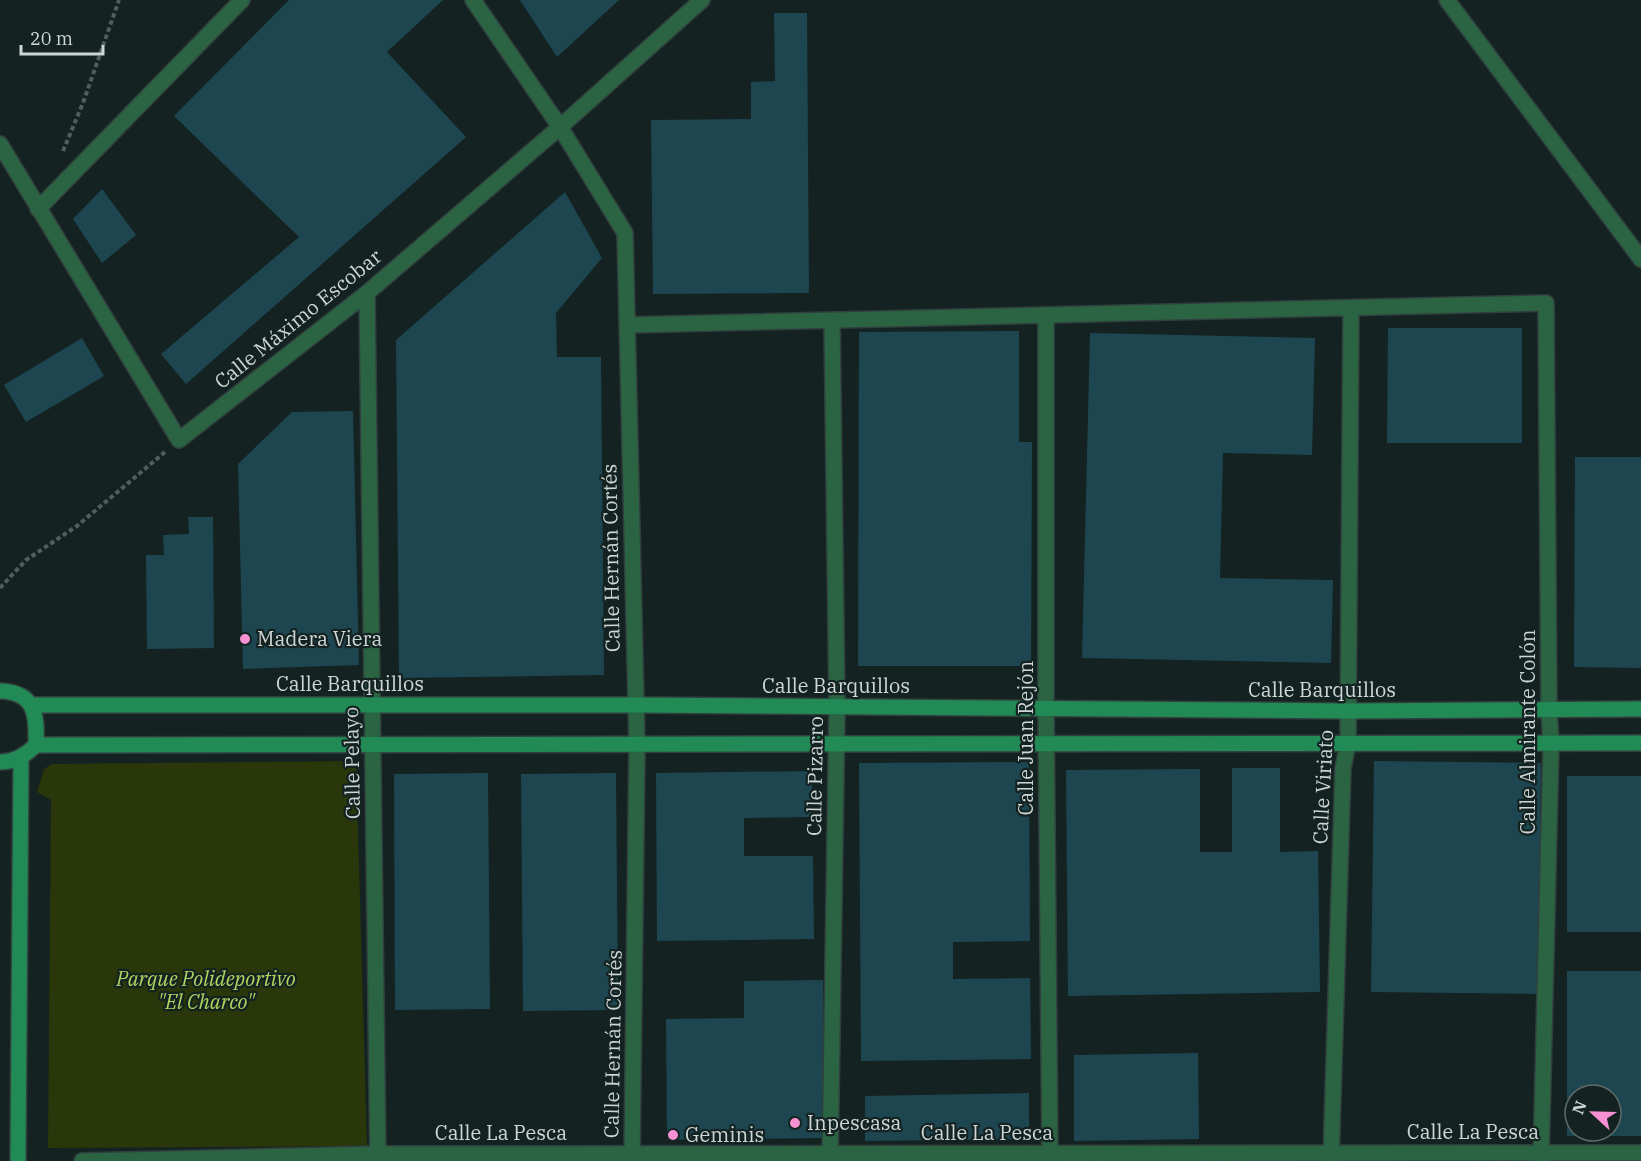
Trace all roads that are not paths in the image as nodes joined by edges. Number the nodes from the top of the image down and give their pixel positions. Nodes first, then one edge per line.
1 (243, 0) edge
2 (473, 0) edge
3 (702, 0) edge
4 (1447, 0) edge
5 (560, 127) junction
6 (0, 144) edge
7 (38, 208) junction
8 (1641, 259) edge
9 (367, 293) junction
10 (1351, 308) junction
11 (1046, 315) junction
12 (832, 321) junction
13 (627, 325) junction
14 (0, 691) edge
15 (31, 705) junction
16 (373, 705) junction
17 (635, 705) junction
18 (837, 707) junction
19 (1046, 708) junction
20 (1641, 709) edge
21 (1549, 710) junction
22 (1348, 711) junction
23 (837, 742) junction
24 (1046, 743) junction
25 (1348, 743) junction
26 (1551, 743) junction
27 (1641, 743) edge
28 (374, 744) junction
29 (36, 745) junction
30 (637, 745) junction
31 (21, 757) junction
32 (0, 762) edge
33 (1641, 1153) edge
34 (378, 1157) edge
35 (632, 1157) edge
36 (830, 1157) edge
37 (1050, 1157) edge
38 (1331, 1157) edge
39 (1541, 1157) edge
40 (18, 1161) edge
41 (82, 1161) edge

1 - 7 street
2 - 5 street, Calle Hernán Cortés
3 - 5 street, Calle Máximo Escobar
4 - 8 street
5 - 9 street, Calle Máximo Escobar
5 - 13 street, Calle Hernán Cortés
6 - 7 street
7 - 9 street, Calle Máximo Escobar
9 - 16 street, Calle Pelayo
10 - 11 street
10 - 21 street, Calle Almirante Colón
10 - 22 street, Calle Viriato
11 - 12 street
11 - 19 street, Calle Juan Rejón
12 - 13 street
12 - 18 street, Calle Pizarro
13 - 17 street, Calle Hernán Cortés
14 - 15 main road
15 - 16 main road, Calle Barquillos
15 - 29 main road
16 - 17 main road, Calle Barquillos
16 - 28 street, Calle Pelayo
17 - 18 main road, Calle Barquillos
17 - 30 street, Calle Hernán Cortés
18 - 19 main road, Calle Barquillos
18 - 23 street, Calle Pizarro
19 - 22 main road, Calle Barquillos
19 - 24 street, Calle Juan Rejón
20 - 21 main road, Calle Barquillos
21 - 22 main road, Calle Barquillos
21 - 26 street, Calle Almirante Colón
22 - 25 street, Calle Viriato
23 - 24 main road
23 - 30 main road
23 - 36 street, Calle Pizarro
24 - 25 main road
24 - 37 street, Calle Juan Rejón
25 - 26 main road
25 - 38 street, Calle Viriato
26 - 27 main road
26 - 39 street, Calle Almirante Colón
28 - 29 main road
28 - 30 main road
28 - 34 street, Calle Pelayo
29 - 31 main road
30 - 35 street, Calle Hernán Cortés
31 - 32 main road
31 - 40 main road
33 - 39 street, Calle La Pesca
34 - 35 street, Calle La Pesca
34 - 41 street, Calle La Pesca
35 - 36 street, Calle La Pesca
36 - 37 street, Calle La Pesca
37 - 38 street, Calle La Pesca
38 - 39 street, Calle La Pesca

